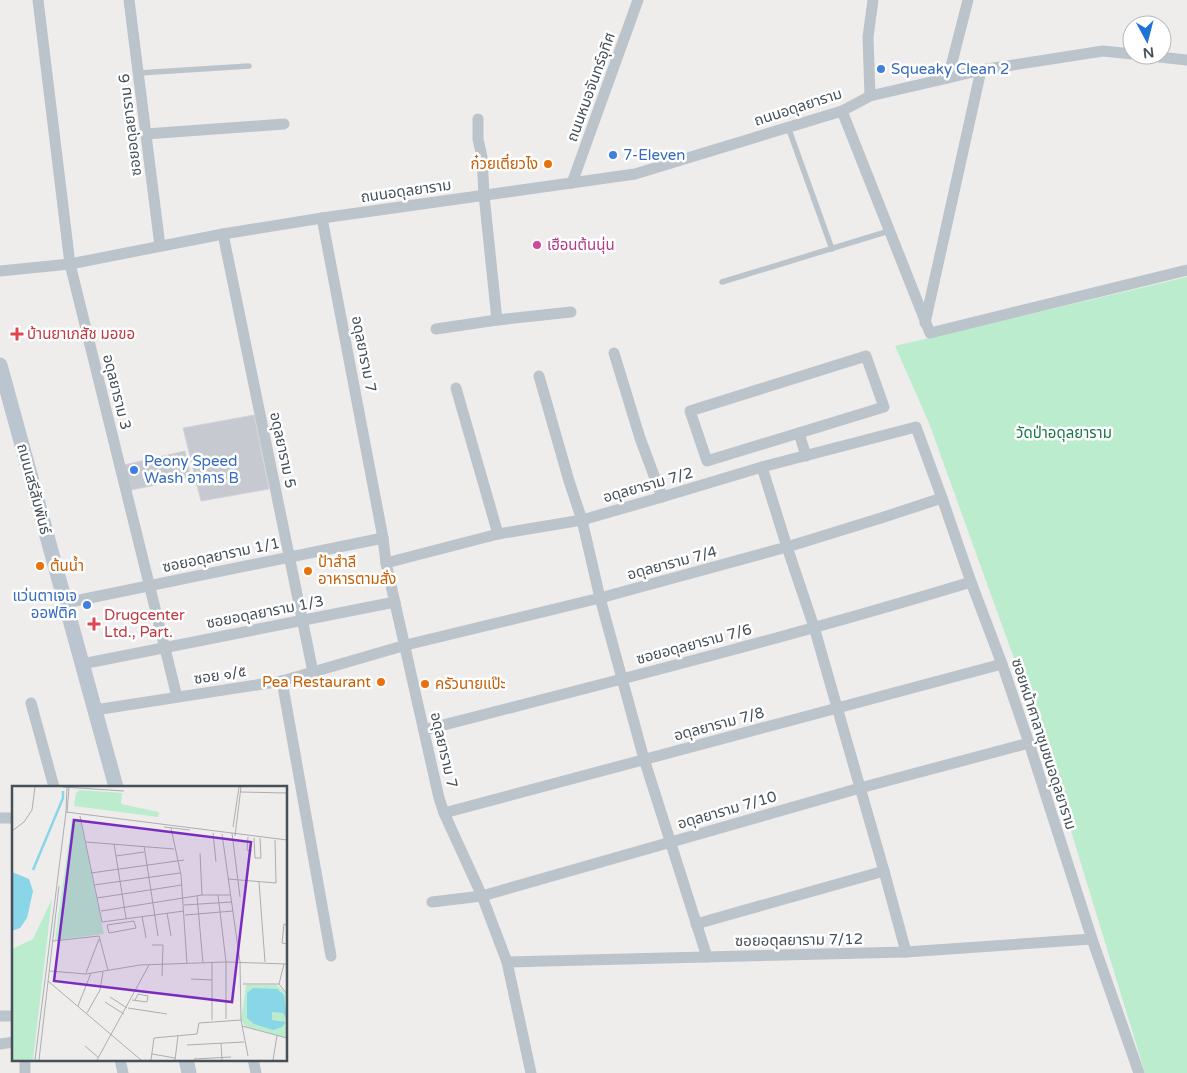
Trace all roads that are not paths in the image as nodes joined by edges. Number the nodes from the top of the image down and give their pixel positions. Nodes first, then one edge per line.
1 (38, 0) edge
2 (129, 0) edge
3 (638, 0) edge
4 (873, 0) edge
5 (968, 0) edge
6 (1122, 53) edge
7 (1172, 58) edge
8 (1187, 60) edge
9 (249, 66) dead end
10 (981, 70) junction
11 (139, 73) junction
12 (948, 78) junction
13 (870, 96) junction
14 (842, 111) junction
15 (478, 119) dead end
16 (284, 124) dead end
17 (788, 127) junction
18 (146, 134) junction
19 (572, 183) junction
20 (484, 195) junction
21 (322, 218) junction
22 (889, 231) junction
23 (223, 234) junction
24 (160, 246) junction
25 (832, 248) junction
26 (70, 264) junction
27 (1187, 270) edge
28 (0, 272) edge
29 (722, 282) dead end
30 (570, 312) dead end
31 (497, 320) junction
32 (926, 323) junction
33 (436, 329) dead end
34 (614, 353) dead end
35 (0, 364) edge
36 (539, 376) dead end
37 (456, 388) dead end
38 (916, 427) joint
39 (800, 433) junction
40 (806, 456) junction
41 (762, 467) junction
42 (662, 497) junction
43 (942, 498) junction
44 (582, 520) junction
45 (498, 534) junction
46 (383, 538) junction
47 (787, 547) junction
48 (289, 557) junction
49 (386, 563) junction
50 (971, 582) junction
51 (149, 586) junction
52 (600, 598) junction
53 (65, 602) junction
54 (395, 602) junction
55 (302, 620) junction
56 (814, 627) junction
57 (406, 645) junction
58 (164, 648) junction
59 (82, 664) junction
60 (1002, 664) junction
61 (313, 672) junction
62 (622, 679) junction
63 (282, 681) junction
64 (176, 697) junction
65 (31, 703) dead end
66 (837, 708) junction
67 (95, 710) junction
68 (424, 730) junction
69 (1029, 743) junction
70 (644, 759) junction
71 (54, 786) edge
72 (116, 786) edge
73 (860, 788) junction
74 (444, 813) junction
75 (671, 842) junction
76 (884, 871) junction
77 (482, 896) junction
78 (432, 902) dead end
79 (696, 924) junction
80 (1092, 938) junction
81 (906, 952) junction
82 (331, 956) dead end
83 (707, 957) junction
84 (507, 962) junction
85 (25, 1060) edge
86 (120, 1060) edge
87 (186, 1060) edge
88 (253, 1060) edge
89 (25, 1073) edge
90 (123, 1073) edge
91 (189, 1073) edge
92 (256, 1073) edge
93 (531, 1073) edge
94 (1139, 1073) edge

1 - 26 street, อดุลยาราม 3
2 - 11 street, ซอยอดุลยาราม 6
3 - 19 street, ถนนหมอจันทร์อุทิศ
4 - 13 street
5 - 12 street
6 - 10 street, ถนนอดุลยาราม
7 - 8 street
9 - 11 lane
10 - 12 street, ถนนอดุลยาราม
10 - 32 street
11 - 18 street, ซอยอดุลยาราม 6
12 - 13 street, ถนนอดุลยาราม
13 - 14 street, ถนนอดุลยาราม
14 - 17 street, ถนนอดุลยาราม
14 - 22 street
15 - 20 street
16 - 18 street
17 - 19 street, ถนนอดุลยาราม
17 - 25 lane
18 - 24 street, ซอยอดุลยาราม 6
19 - 20 street, ถนนอดุลยาราม
20 - 21 street, ถนนอดุลยาราม
20 - 31 street
21 - 23 street, ถนนอดุลยาราม
21 - 46 street, อดุลยาราม 7
22 - 25 lane
22 - 32 street
23 - 24 street, ถนนอดุลยาราม
23 - 48 street, อดุลยาราม 5
24 - 26 street, ถนนอดุลยาราม
25 - 29 lane
26 - 28 street, ถนนอดุลยาราม
26 - 51 street, อดุลยาราม 3
27 - 32 street
30 - 31 street
31 - 33 street
34 - 42 street
35 - 53 street, ถนนเสรีสัมพันธ์
36 - 44 street
37 - 45 street
38 - 40 street, อดุลยาราม 7/2
38 - 43 street, ซอยหน้าศาลาชุมชนอดุลยาราม
39 - 39 street
39 - 40 street
40 - 41 street, อดุลยาราม 7/2
41 - 42 street, อดุลยาราม 7/2
41 - 47 street
42 - 44 street, อดุลยาราม 7/2
43 - 47 street, อดุลยาราม 7/4
43 - 50 street, ซอยหน้าศาลาชุมชนอดุลยาราม
44 - 45 street, อดุลยาราม 7/2
44 - 52 street
45 - 49 street, อดุลยาราม 7/2
46 - 48 street, ซอยอดุลยาราม 1/1
46 - 49 street, อดุลยาราม 7
47 - 52 street, อดุลยาราม 7/4
47 - 56 street
48 - 51 street, ซอยอดุลยาราม 1/1
48 - 55 street, อดุลยาราม 5
49 - 54 street, อดุลยาราม 7
50 - 56 street, ซอยอดุลยาราม 7/6
50 - 60 street, ซอยหน้าศาลาชุมชนอดุลยาราม
51 - 53 street, ซอยอดุลยาราม 1/1
51 - 58 street, อดุลยาราม 3
52 - 57 street, อดุลยาราม 7/4
52 - 62 street
53 - 59 street, ถนนเสรีสัมพันธ์
54 - 55 street, ซอยอดุลยาราม 1/3
54 - 57 street, อดุลยาราม 7
55 - 58 street, ซอยอดุลยาราม 1/3
55 - 61 street, อดุลยาราม 5
56 - 62 street, ซอยอดุลยาราม 7/6
56 - 66 street
57 - 61 street, ซอย ๑/๕
57 - 68 street, อดุลยาราม 7
58 - 59 street, ซอยอดุลยาราม 1/3
58 - 64 street, อดุลยาราม 3
59 - 67 street, ถนนเสรีสัมพันธ์
60 - 66 street, อดุลยาราม 7/8
60 - 69 street, ซอยหน้าศาลาชุมชนอดุลยาราม
61 - 63 street, ซอย ๑/๕
62 - 68 street, ซอยอดุลยาราม 7/6
62 - 70 street
63 - 64 street, ซอย ๑/๕
63 - 82 street
64 - 67 street, ซอย ๑/๕
65 - 71 street
66 - 70 street, อดุลยาราม 7/8
66 - 73 street
67 - 72 street, ถนนเสรีสัมพันธ์
68 - 74 street, อดุลยาราม 7
69 - 73 street, อดุลยาราม 7/10
69 - 80 street, ซอยหน้าศาลาชุมชนอดุลยาราม
70 - 74 street, อดุลยาราม 7/8
70 - 75 street
73 - 75 street, อดุลยาราม 7/10
73 - 76 street
74 - 77 street, อดุลยาราม 7
75 - 77 street, อดุลยาราม 7/10
75 - 79 street
76 - 79 street
76 - 81 street
77 - 78 street, อดุลยาราม 7/10
77 - 84 street, อดุลยาราม 7
79 - 83 street
80 - 81 street, ซอยอดุลยาราม 7/12
80 - 94 street, ซอยหน้าศาลาชุมชนอดุลยาราม
81 - 83 street, ซอยอดุลยาราม 7/12
83 - 84 street, ซอยอดุลยาราม 7/12
84 - 93 street, อดุลยาราม 7
85 - 89 street
86 - 90 street
87 - 91 street
88 - 92 street

